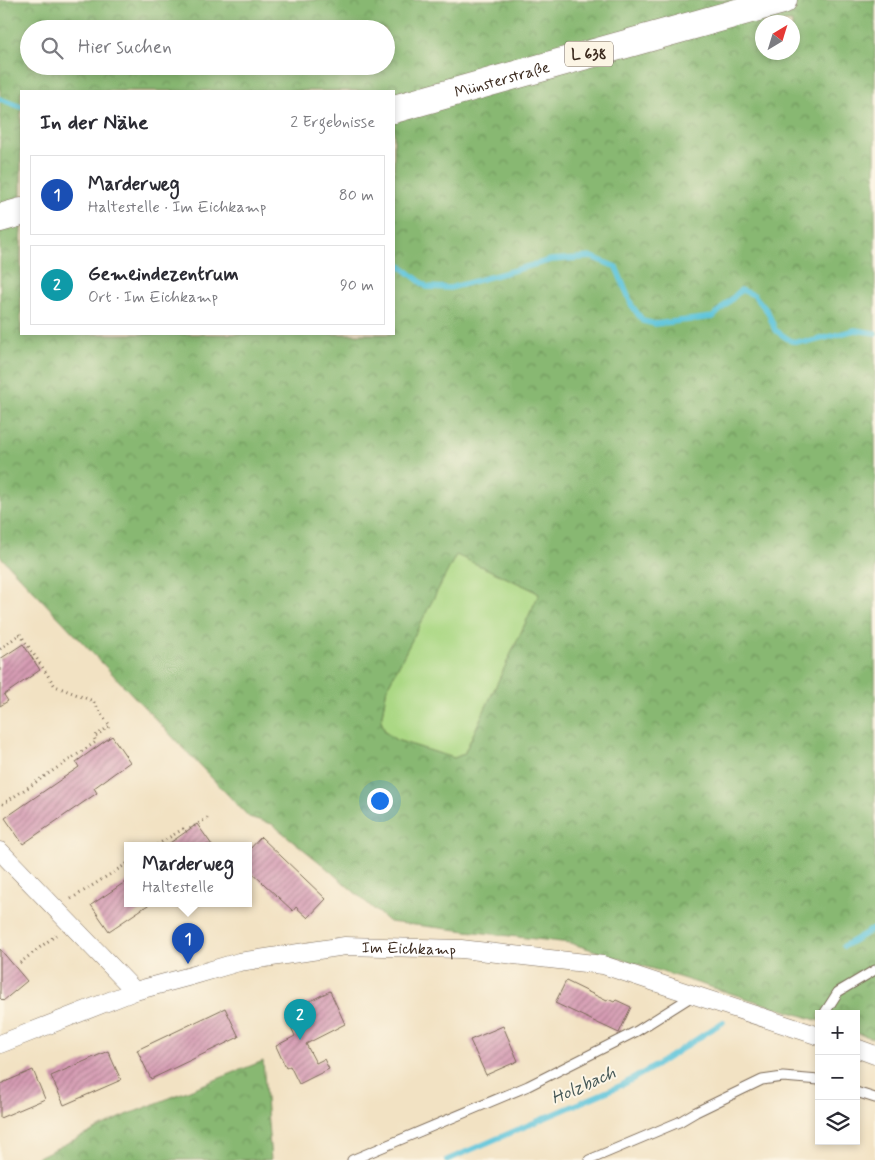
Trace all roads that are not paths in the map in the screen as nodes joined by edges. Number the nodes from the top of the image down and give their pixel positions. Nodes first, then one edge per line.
1 (784, 0) edge
2 (395, 108) edge
3 (20, 212) edge
4 (0, 218) edge
5 (0, 851) edge
6 (875, 970) edge
7 (135, 992) junction
8 (694, 995) junction
9 (827, 1010) edge
10 (815, 1033) edge
11 (0, 1044) edge
12 (860, 1049) edge
13 (875, 1055) edge
14 (815, 1080) edge
15 (860, 1093) edge
16 (875, 1098) edge
17 (352, 1160) edge
18 (589, 1160) edge

1 - 2 main road, Münsterstraße / L 638
3 - 4 main road
5 - 7 street
6 - 9 lane
7 - 8 street, Im Eichkamp
7 - 11 street, Im Eichkamp
8 - 10 street, Im Eichkamp
8 - 17 lane
12 - 13 street
14 - 18 lane
15 - 16 lane

